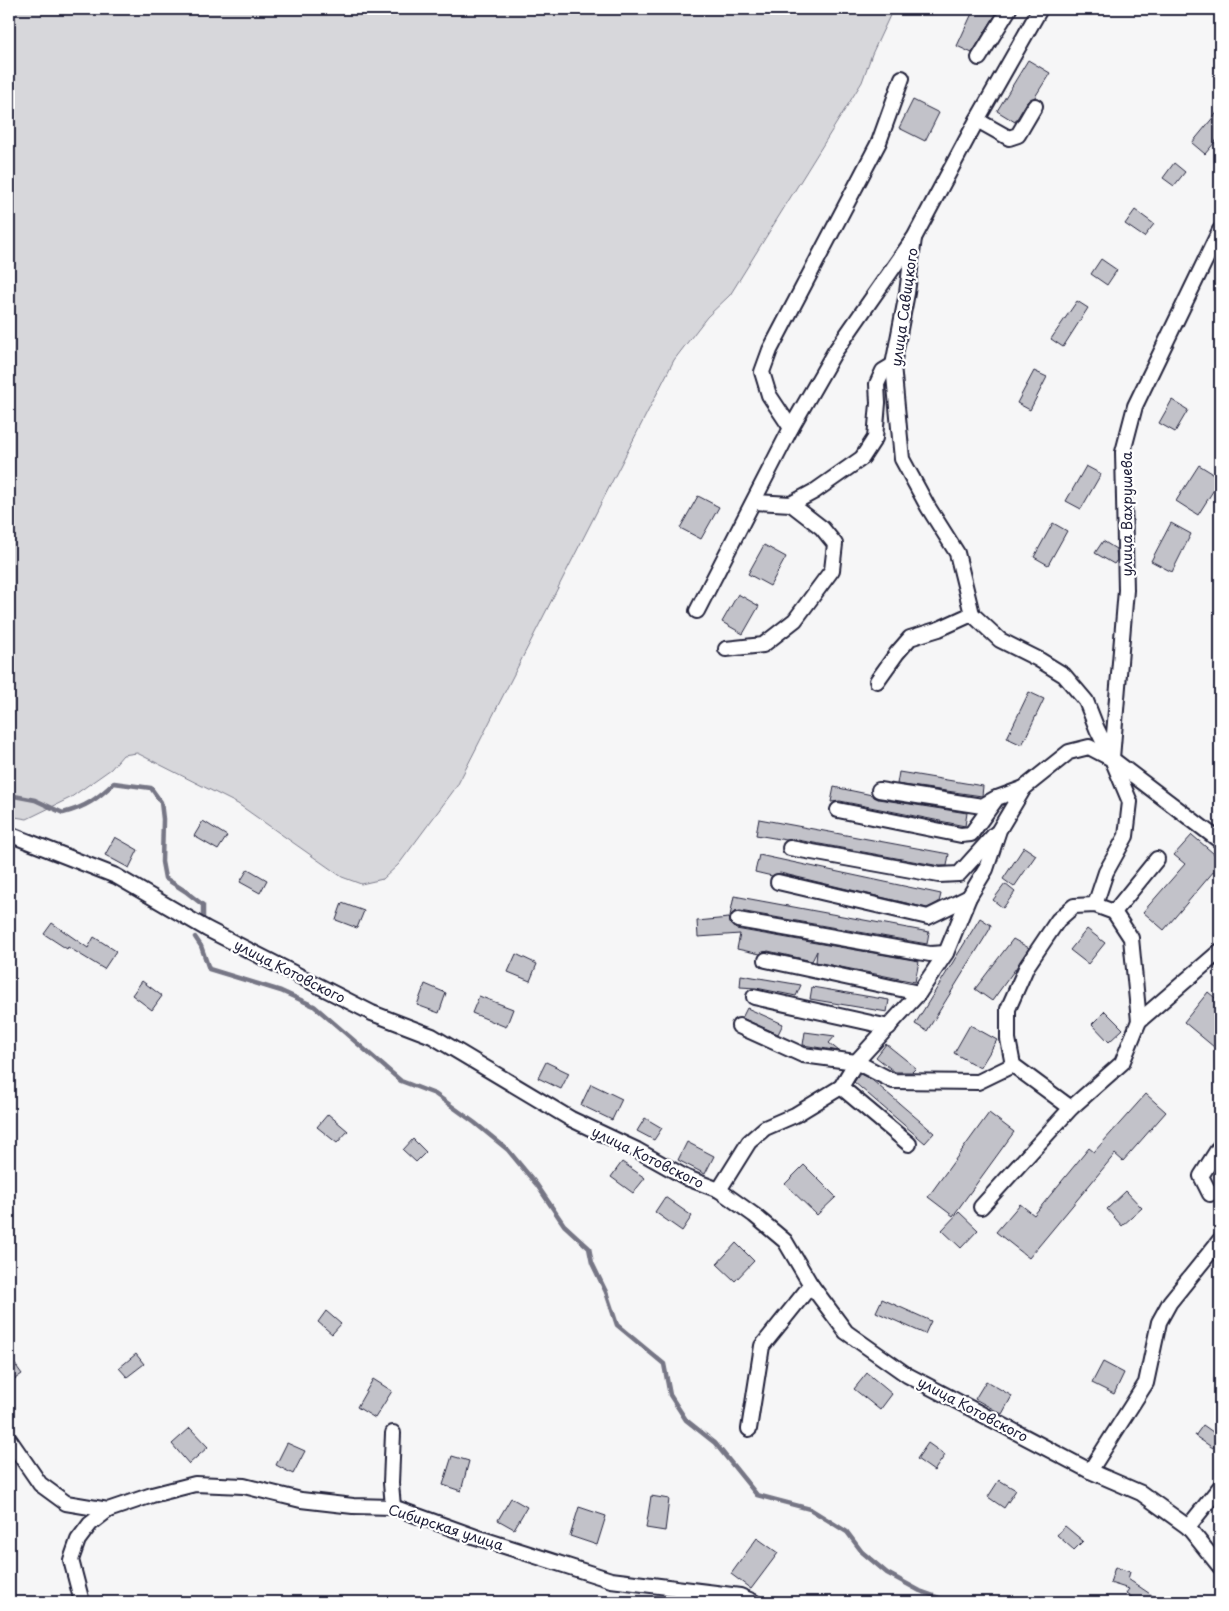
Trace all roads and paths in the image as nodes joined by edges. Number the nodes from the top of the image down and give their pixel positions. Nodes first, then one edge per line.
1 (1009, 9) edge
2 (1040, 9) edge
3 (979, 58) dead end
4 (902, 78) dead end
5 (1035, 106) dead end
6 (977, 120) junction
7 (1220, 230) edge
8 (914, 238) junction
9 (894, 364) junction
10 (791, 428) junction
11 (754, 502) junction
12 (791, 504) junction
13 (697, 611) dead end
14 (972, 614) junction
15 (726, 650) dead end
16 (877, 681) dead end
17 (1112, 759) junction
18 (1024, 788) junction
19 (879, 790) dead end
20 (996, 798) junction
21 (838, 810) dead end
22 (999, 830) junction
23 (9, 834) edge
24 (1220, 841) edge
25 (790, 848) dead end
26 (1157, 860) dead end
27 (778, 882) dead end
28 (969, 897) junction
29 (1095, 905) junction
30 (1114, 912) junction
31 (738, 920) dead end
32 (1220, 951) edge
33 (946, 953) junction
34 (766, 960) dead end
35 (919, 993) junction
36 (754, 997) dead end
37 (1139, 1021) junction
38 (739, 1026) dead end
39 (889, 1027) junction
40 (856, 1062) junction
41 (1013, 1065) junction
42 (841, 1087) junction
43 (1071, 1108) junction
44 (909, 1144) dead end
45 (1220, 1146) edge
46 (719, 1190) junction
47 (1210, 1194) dead end
48 (981, 1207) dead end
49 (1220, 1240) edge
50 (811, 1285) junction
51 (749, 1429) dead end
52 (393, 1433) dead end
53 (9, 1439) edge
54 (1090, 1471) junction
55 (1220, 1487) edge
56 (393, 1507) junction
57 (108, 1510) junction
58 (1188, 1527) junction
59 (1220, 1567) edge
60 (82, 1602) edge
61 (754, 1602) edge

1 - 3 street
2 - 6 street, улица Савицкого
4 - 10 street
5 - 6 street
6 - 8 street, улица Савицкого
7 - 17 street, улица Вахрушева
8 - 9 street, улица Савицкого
8 - 10 street, улица Савицкого
9 - 12 street
9 - 14 street, улица Савицкого
10 - 11 street, улица Савицкого
11 - 12 street
11 - 13 street, улица Савицкого
12 - 15 street
14 - 16 street
14 - 17 street
17 - 18 street
17 - 24 street
17 - 29 street
18 - 20 street
18 - 22 street
19 - 20 street
20 - 21 street
22 - 25 street
22 - 28 street
23 - 46 street, улица Котовского
26 - 30 street
27 - 28 street
28 - 33 street
29 - 30 street
29 - 41 street
30 - 37 street
31 - 33 street
32 - 37 street
33 - 35 street
34 - 35 street
35 - 39 street
36 - 39 street
37 - 43 street
38 - 40 street
39 - 40 street
40 - 41 street
40 - 42 street
41 - 43 street
42 - 44 street
42 - 46 street
43 - 48 street
45 - 47 street
46 - 50 street, улица Котовского
49 - 54 street
50 - 51 street
50 - 54 street, улица Котовского
52 - 56 street
53 - 57 street, Сибирская улица
54 - 58 street, улица Котовского
55 - 58 street
56 - 57 street, Сибирская улица
56 - 61 street, Сибирская улица
57 - 60 street, Сибирская улица
58 - 59 street, улица Котовского

